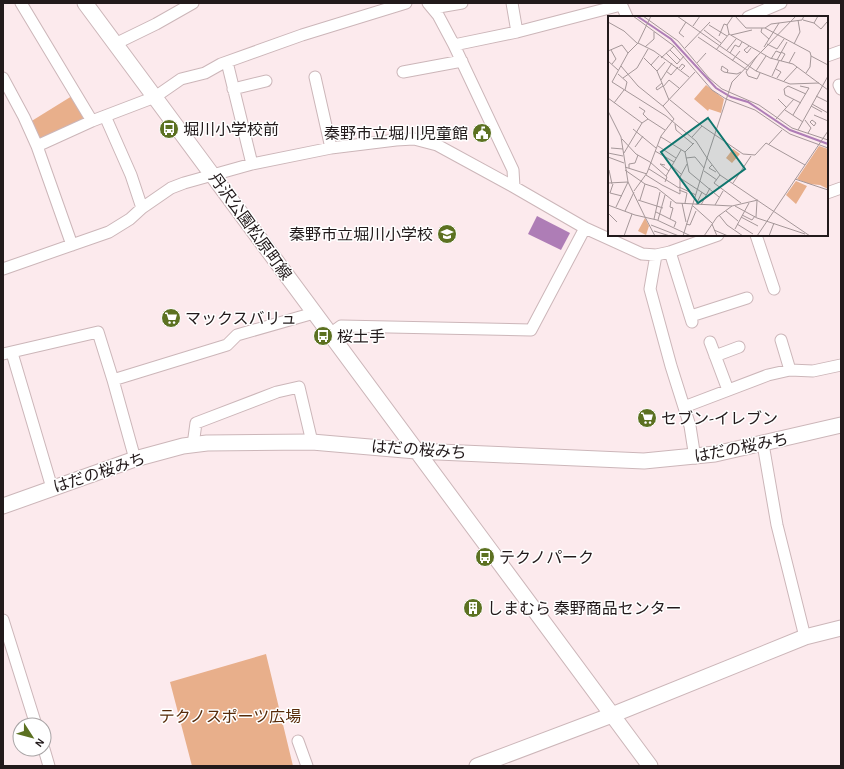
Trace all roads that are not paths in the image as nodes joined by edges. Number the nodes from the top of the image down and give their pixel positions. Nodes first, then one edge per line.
1 (21, 3) edge
2 (193, 3) edge
3 (406, 3) edge
4 (462, 3) edge
5 (512, 3) edge
6 (781, 3) edge
7 (617, 4) edge
8 (90, 5) edge
9 (431, 6) edge
10 (627, 16) edge
11 (750, 16) edge
12 (517, 32) junction
13 (115, 44) junction
14 (454, 45) junction
15 (841, 51) edge
16 (828, 56) edge
17 (227, 62) junction
18 (462, 62) junction
19 (403, 72) dead end
20 (315, 77) dead end
21 (3, 78) edge
22 (266, 81) dead end
23 (233, 89) junction
24 (155, 97) junction
25 (105, 116) junction
26 (92, 121) junction
27 (37, 146) junction
28 (331, 148) junction
29 (252, 164) junction
30 (214, 176) junction
31 (514, 187) junction
32 (841, 188) edge
33 (828, 193) edge
34 (142, 208) junction
35 (585, 228) junction
36 (714, 236) edge
37 (756, 236) edge
38 (72, 245) junction
39 (670, 252) junction
40 (656, 255) junction
41 (3, 269) edge
42 (774, 289) dead end
43 (747, 298) dead end
44 (314, 313) junction
45 (330, 334) junction
46 (781, 340) dead end
47 (710, 342) dead end
48 (739, 347) dead end
49 (7, 354) edge
50 (715, 356) junction
51 (841, 365) edge
52 (790, 370) junction
53 (113, 380) junction
54 (728, 390) junction
55 (684, 407) junction
56 (841, 425) edge
57 (312, 442) junction
58 (763, 444) junction
59 (193, 445) junction
60 (416, 451) junction
61 (695, 458) junction
62 (135, 459) junction
63 (52, 488) junction
64 (3, 506) edge
65 (3, 620) edge
66 (841, 628) edge
67 (805, 637) junction
68 (612, 715) junction
69 (33, 717) edge
70 (298, 741) dead end
71 (307, 766) edge
72 (477, 766) edge
73 (650, 766) edge

1 - 26 street
2 - 13 street
3 - 17 street
4 - 9 street
5 - 12 street
6 - 11 street
7 - 10 street
7 - 12 street
8 - 13 street, 丹沢公園松原町線
9 - 14 street
12 - 14 street
13 - 24 street, 丹沢公園松原町線
14 - 18 street
15 - 16 street
17 - 23 street
17 - 24 street
18 - 19 street
18 - 31 street
20 - 28 street
21 - 27 street
22 - 23 street
23 - 29 street
24 - 25 street
24 - 30 street, 丹沢公園松原町線
25 - 26 street
25 - 34 street
26 - 27 street
27 - 38 street
28 - 29 street
28 - 31 street
29 - 30 street
30 - 34 street
30 - 44 street, 丹沢公園松原町線
31 - 35 street
32 - 33 street
34 - 38 street
35 - 40 street
35 - 45 street
36 - 39 street
37 - 42 street
38 - 41 street
39 - 40 street
39 - 43 street
40 - 55 street
44 - 45 street, 丹沢公園松原町線
44 - 53 street
45 - 60 street, 丹沢公園松原町線
46 - 52 street
47 - 50 street
48 - 50 street
49 - 53 street
49 - 63 street
50 - 54 street
51 - 52 street
52 - 54 street
53 - 62 street
54 - 55 street
55 - 61 street
56 - 58 street, はだの桜みち
57 - 59 street, はだの桜みち
57 - 59 street
57 - 60 street, はだの桜みち
58 - 61 street, はだの桜みち
58 - 67 street
59 - 62 street, はだの桜みち
60 - 61 street, はだの桜みち
60 - 68 street, 丹沢公園松原町線
62 - 63 street, はだの桜みち
63 - 64 street, はだの桜みち
65 - 69 street
66 - 67 street
67 - 68 street
68 - 72 street
68 - 73 street, 丹沢公園松原町線
70 - 71 street

